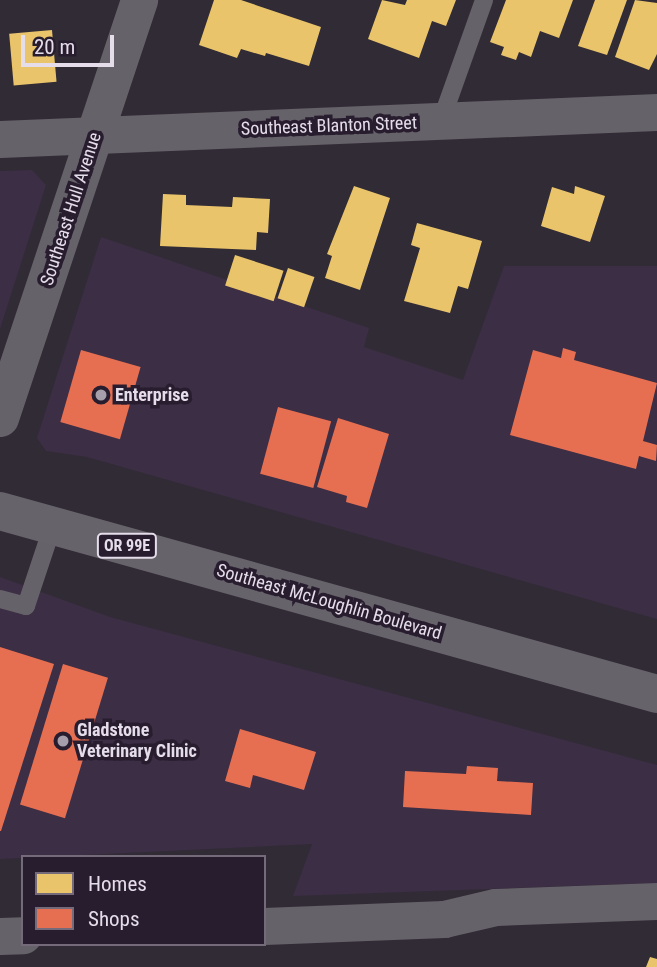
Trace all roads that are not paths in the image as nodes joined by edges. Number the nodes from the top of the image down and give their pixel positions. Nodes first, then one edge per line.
1 (139, 0) edge
2 (484, 0) edge
3 (657, 113) edge
4 (441, 121) junction
5 (95, 136) junction
6 (0, 139) edge
7 (0, 418) edge
8 (0, 511) edge
9 (53, 525) junction
10 (0, 599) edge
11 (657, 694) edge
12 (657, 901) edge
13 (266, 926) edge
14 (0, 936) edge
15 (21, 936) edge

1 - 5 street, Southeast Hull Avenue
2 - 4 lane
3 - 4 street, Southeast Blanton Street
4 - 5 street, Southeast Blanton Street
5 - 6 street, Southeast Blanton Street
5 - 7 street, Southeast Hull Avenue
8 - 9 main road, Southeast McLoughlin Boulevard / OR 99E
9 - 10 lane
9 - 11 main road, Southeast McLoughlin Boulevard / OR 99E
12 - 13 street
14 - 15 street

